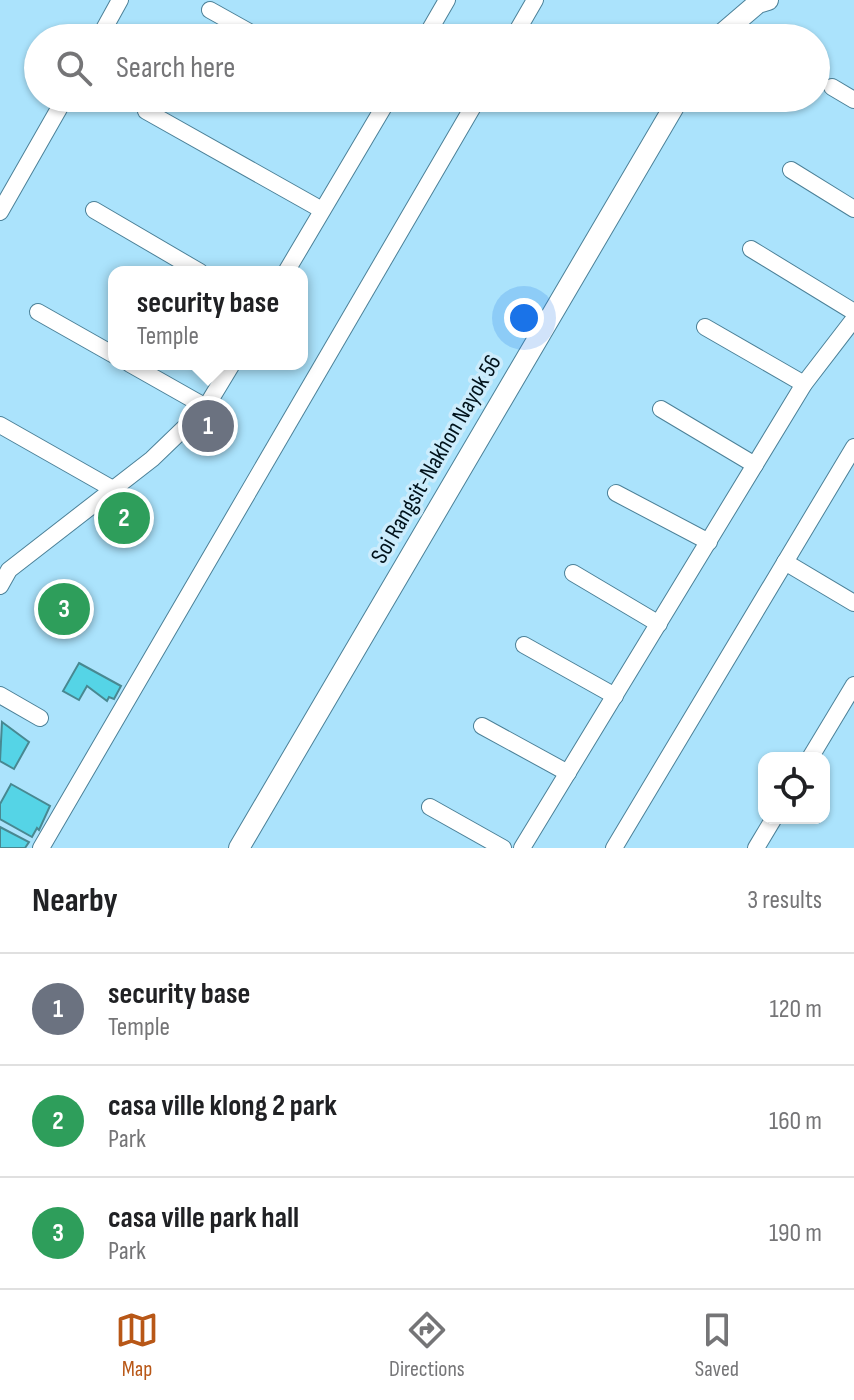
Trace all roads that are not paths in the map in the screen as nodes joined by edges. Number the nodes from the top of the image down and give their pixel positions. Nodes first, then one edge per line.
1 (120, 0) edge
2 (535, 0) edge
3 (768, 0) edge
4 (444, 1) edge
5 (210, 10) dead end
6 (107, 24) edge
7 (235, 24) edge
8 (432, 24) edge
9 (521, 24) edge
10 (733, 24) edge
11 (832, 87) dead end
12 (854, 100) edge
13 (57, 112) edge
14 (148, 112) edge
15 (380, 112) edge
16 (470, 112) edge
17 (671, 112) edge
18 (791, 170) dead end
19 (854, 209) edge
20 (94, 210) dead end
21 (322, 210) junction
22 (0, 212) edge
23 (751, 249) dead end
24 (190, 266) edge
25 (289, 266) edge
26 (38, 312) dead end
27 (854, 312) edge
28 (854, 319) edge
29 (705, 327) dead end
30 (108, 352) edge
31 (141, 370) edge
32 (228, 370) edge
33 (804, 384) junction
34 (206, 407) junction
35 (661, 409) dead end
36 (0, 425) edge
37 (854, 447) edge
38 (755, 465) junction
39 (111, 488) junction
40 (616, 493) dead end
41 (709, 542) junction
42 (785, 562) junction
43 (5, 567) edge
44 (573, 573) dead end
45 (0, 586) edge
46 (854, 603) edge
47 (659, 624) junction
48 (524, 645) dead end
49 (854, 685) edge
50 (0, 695) edge
51 (615, 696) junction
52 (40, 718) dead end
53 (482, 726) dead end
54 (814, 752) edge
55 (568, 773) junction
56 (430, 807) dead end
57 (771, 824) edge
58 (762, 846) edge
59 (41, 848) edge
60 (239, 848) edge
61 (503, 848) edge
62 (522, 848) edge
63 (614, 848) edge

1 - 6 street
2 - 9 street
3 - 10 street
4 - 8 street
5 - 7 street
11 - 12 street
13 - 22 street
14 - 21 street
15 - 21 street
16 - 59 street
17 - 60 street, Soi Rangsit-Nakhon Nayok 56
18 - 19 street
20 - 24 street
21 - 25 street
23 - 27 street
26 - 30 street
28 - 33 street
29 - 33 street
31 - 34 street
32 - 34 street
33 - 38 street
34 - 39 street
35 - 38 street
36 - 39 street
37 - 42 street
38 - 41 street
39 - 43 street
40 - 41 street
41 - 47 street
42 - 46 street
42 - 63 street
43 - 45 street
44 - 47 street
47 - 51 street
48 - 51 street
49 - 54 street
50 - 52 street
51 - 55 street
53 - 55 street
55 - 62 street
56 - 61 street
57 - 58 street

